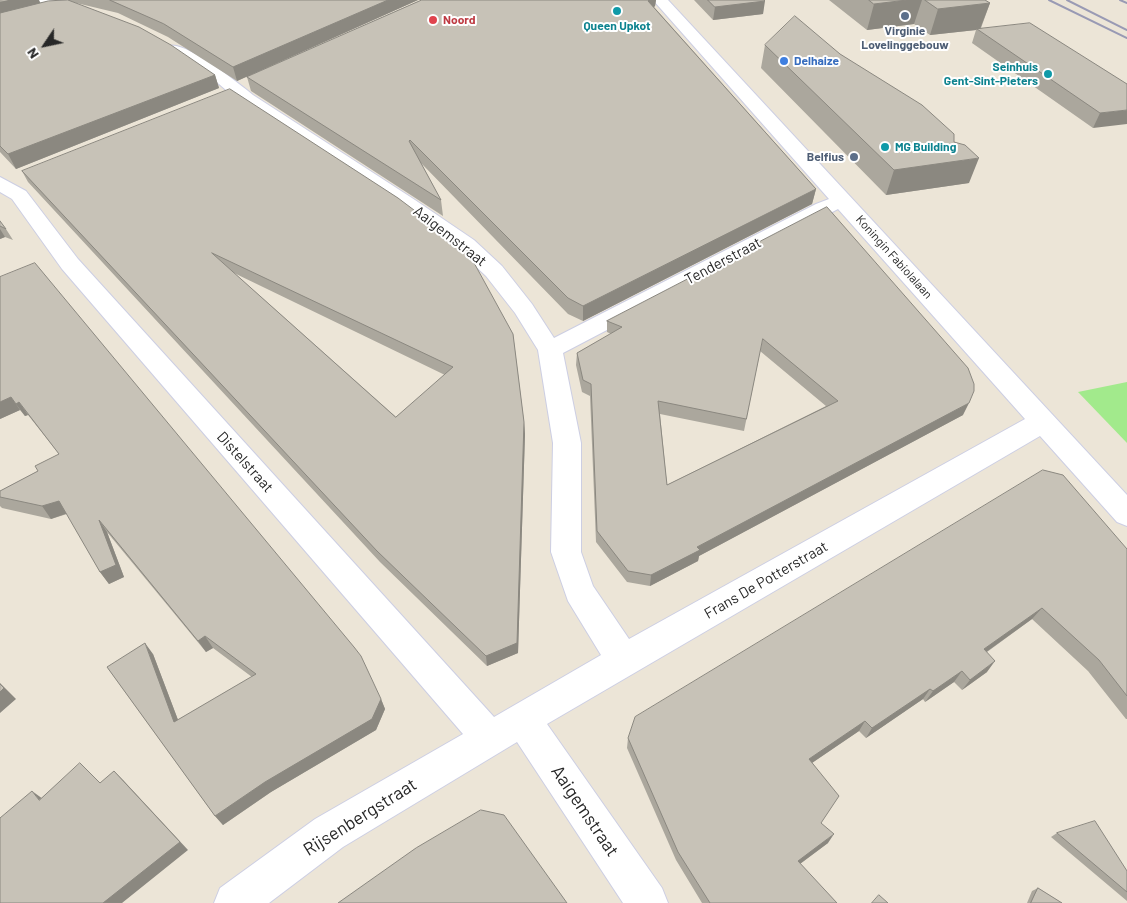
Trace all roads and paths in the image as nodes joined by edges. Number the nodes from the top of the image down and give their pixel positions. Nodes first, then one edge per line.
1 (92, 0) edge
2 (660, 0) edge
3 (26, 4) edge
4 (42, 4) edge
5 (66, 6) junction
6 (102, 18) edge
7 (163, 43) edge
8 (6, 182) edge
9 (843, 201) junction
10 (550, 350) junction
11 (1044, 421) junction
12 (1127, 514) edge
13 (622, 660) junction
14 (523, 719) junction
15 (490, 738) junction
16 (235, 903) edge
17 (647, 903) edge

1 - 5 street
2 - 9 street, Koningin Fabiolalaan
3 - 4 street
4 - 5 street
5 - 6 street
7 - 10 street, Aaigemstraat
8 - 15 street, Distelstraat
9 - 10 street, Tenderstraat
9 - 11 street, Koningin Fabiolalaan
10 - 13 street, Aaigemstraat
11 - 12 street, Koningin Fabiolalaan
11 - 13 street, Frans De Potterstraat
13 - 14 street, Frans De Potterstraat
14 - 15 street, Frans De Potterstraat
14 - 17 street, Aaigemstraat
15 - 16 street, Rijsenbergstraat

